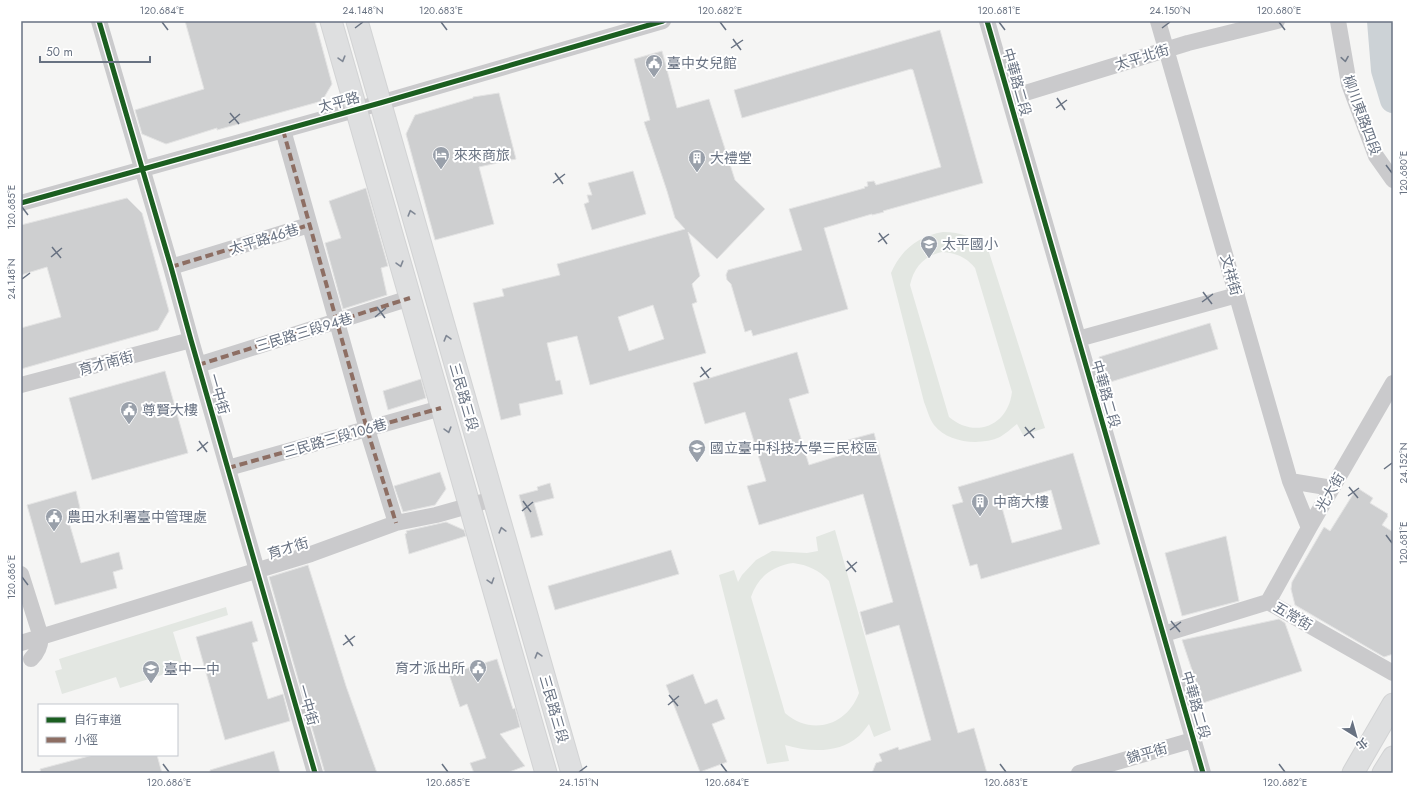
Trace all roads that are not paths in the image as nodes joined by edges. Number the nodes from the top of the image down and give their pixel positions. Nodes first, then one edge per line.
1 (99, 21) edge
2 (331, 21) edge
3 (357, 21) edge
4 (663, 21) edge
5 (987, 21) edge
6 (1158, 21) edge
7 (1277, 21) edge
8 (1338, 21) edge
9 (1166, 49) junction
10 (1009, 98) junction
11 (380, 103) junction
12 (356, 110) junction
13 (283, 130) junction
14 (142, 169) junction
15 (1393, 180) edge
16 (21, 203) edge
17 (309, 225) junction
18 (171, 267) junction
19 (1237, 295) junction
20 (410, 298) junction
21 (337, 322) junction
22 (1078, 339) junction
23 (191, 340) junction
24 (198, 365) junction
25 (1393, 383) edge
26 (21, 385) edge
27 (442, 408) junction
28 (367, 429) junction
29 (228, 468) junction
30 (1290, 481) junction
31 (1332, 488) junction
32 (494, 499) junction
33 (469, 506) junction
34 (396, 523) junction
35 (1309, 528) junction
36 (257, 570) junction
37 (21, 574) edge
38 (1268, 602) junction
39 (1164, 634) junction
40 (41, 637) junction
41 (21, 643) edge
42 (31, 659) dead end
43 (1393, 673) edge
44 (1393, 704) edge
45 (1193, 740) junction
46 (1393, 757) edge
47 (315, 773) edge
48 (546, 773) edge
49 (572, 773) edge
50 (1079, 773) edge
51 (1203, 773) edge
52 (1353, 773) edge
53 (1383, 773) edge

1 - 14 street, 一中街
2 -> 12 main road, 三民路三段
3 - 11 main road, 三民路三段
4 - 11 street, 太平路
5 - 10 street, 中華路二段
6 - 9 street, 文祥街
7 - 9 street, 太平北街
8 -> 15 street, 柳川東路四段
9 - 10 street, 太平北街
9 - 19 street, 文祥街
10 - 22 street, 中華路二段
11 - 12 street, 太平路
32 -> 11 main road, 三民路三段
12 - 13 street, 太平路
12 -> 20 main road, 三民路三段
13 - 14 street, 太平路
13 - 17 street, 太平路46巷
14 - 16 street, 太平路
14 - 18 street, 一中街
17 - 18 street, 太平路46巷
17 - 21 street
18 - 23 street, 一中街
19 - 22 street
19 - 30 street, 文祥街
20 - 21 street, 三民路三段94巷
20 - 27 main road, 三民路三段
21 - 24 street, 三民路三段94巷
21 - 28 street
22 - 39 street, 中華路二段
23 - 24 street, 一中街
23 - 26 street, 育才南街
24 - 29 street, 一中街
25 - 31 street, 光大街
27 - 28 street, 三民路三段106巷
27 -> 33 main road, 三民路三段
28 - 29 street, 三民路三段106巷
28 - 34 street
29 - 36 street, 一中街
30 - 31 street
30 - 35 street, 文祥街
31 - 35 street, 光大街
32 - 33 street, 育才街
49 -> 32 main road, 三民路三段
33 - 34 street, 育才街
33 -> 48 main road, 三民路三段
34 - 36 street, 育才街
35 - 38 street, 光大街
36 - 40 street, 育才街
36 - 47 street, 一中街
37 - 40 street
38 - 39 street, 五常街
38 - 43 street, 五常街
39 - 45 street, 中華路二段
40 - 41 street, 育才街
40 - 42 street
44 - 52 main road
45 - 50 street, 錦平街
45 - 51 street, 中華路二段
46 - 53 main road

